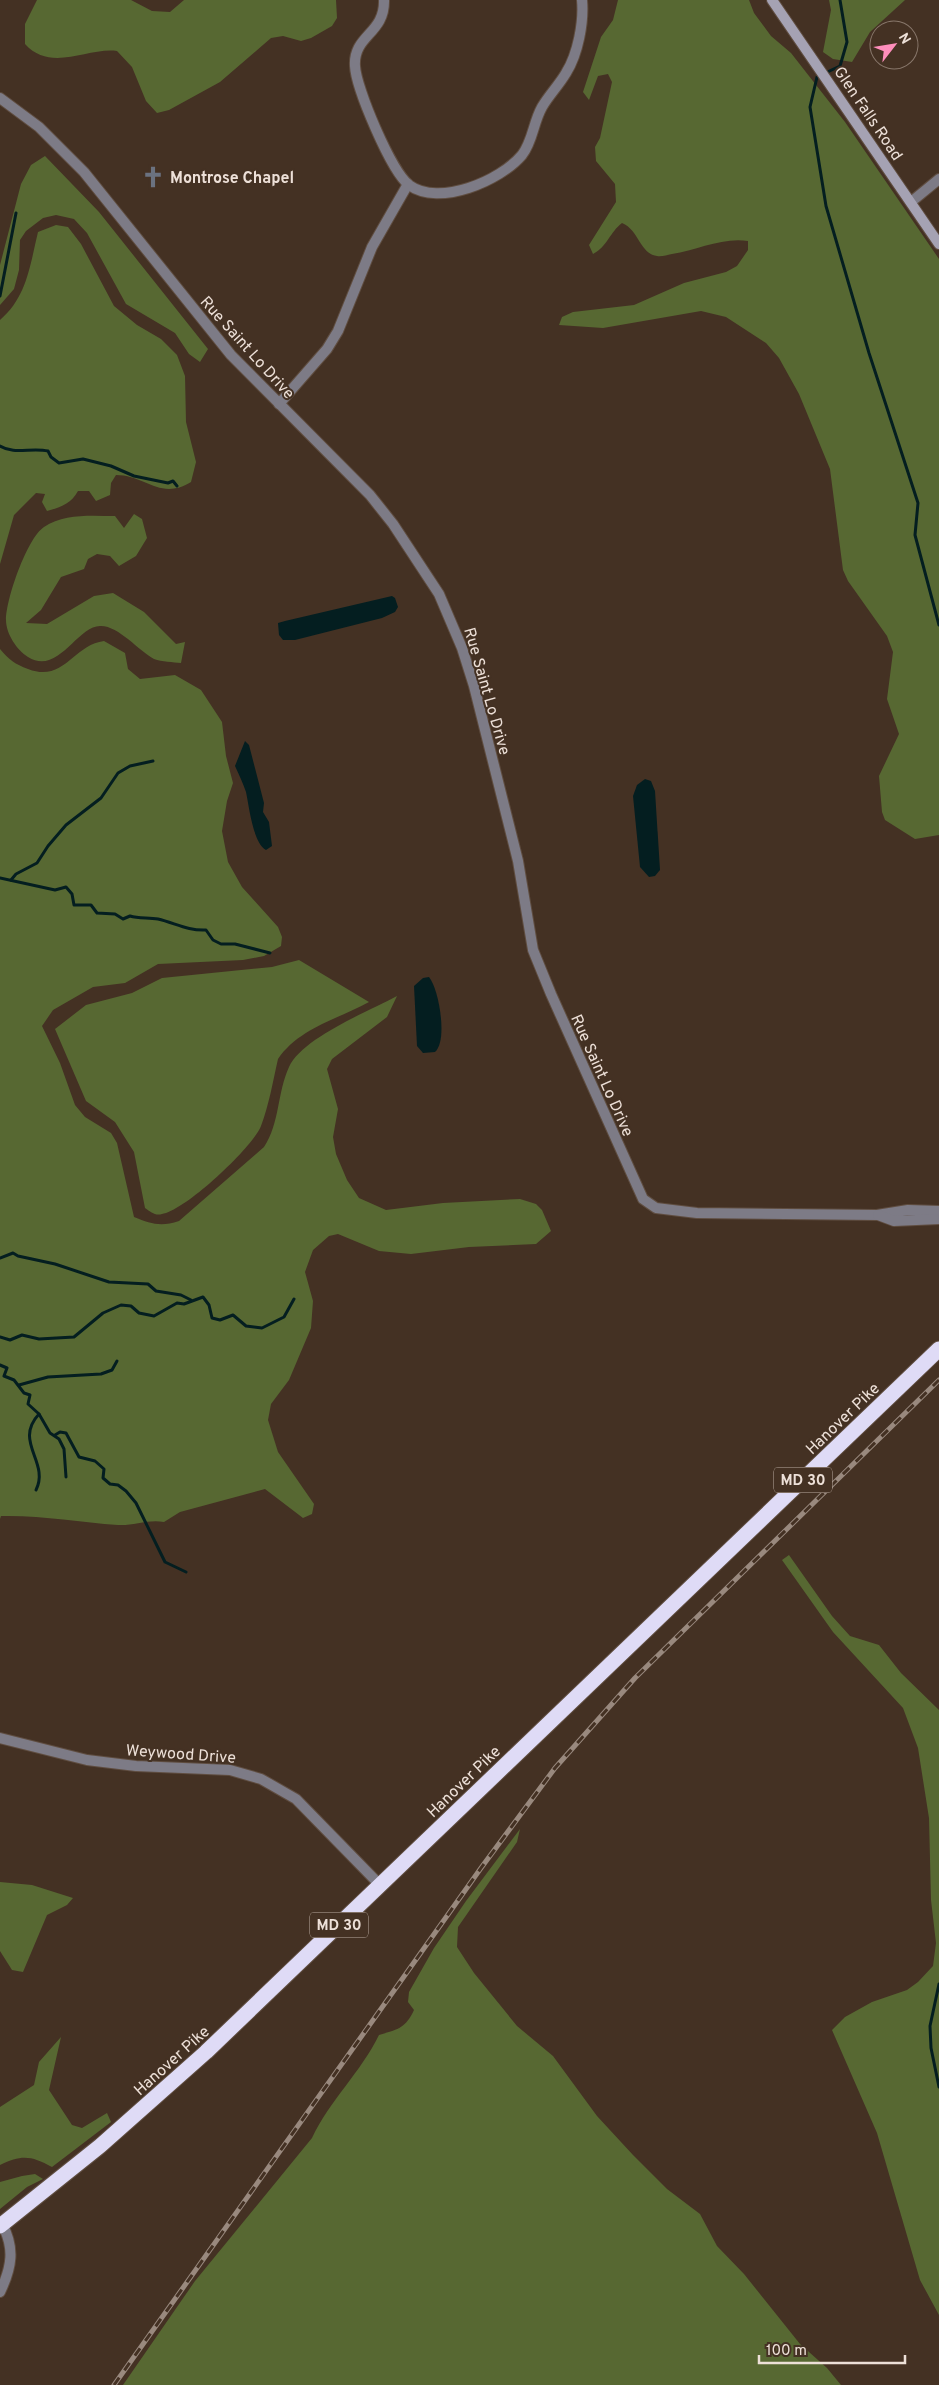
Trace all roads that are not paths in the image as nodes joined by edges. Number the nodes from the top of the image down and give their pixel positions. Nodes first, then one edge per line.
1 (384, 0) edge
2 (582, 0) edge
3 (772, 0) edge
4 (0, 98) edge
5 (939, 179) edge
6 (408, 184) junction
7 (912, 202) junction
8 (939, 244) edge
9 (278, 404) junction
10 (939, 1211) edge
11 (877, 1215) junction
12 (939, 1219) edge
13 (939, 1349) edge
14 (0, 1738) edge
15 (380, 1885) junction
16 (1, 2225) edge
17 (0, 2292) edge

1 - 6 street
2 - 6 street
3 - 7 street, Glen Falls Road
4 - 9 street, Rue Saint Lo Drive
5 - 7 street
6 - 9 street
7 - 8 street, Glen Falls Road
9 - 11 street, Rue Saint Lo Drive
10 - 11 street, Rue Saint Lo Drive
11 - 12 street, Rue Saint Lo Drive
13 - 15 highway, Hanover Pike / MD 30
14 - 15 street, Weywood Drive
15 - 16 highway, Hanover Pike / MD 30
16 - 17 street

